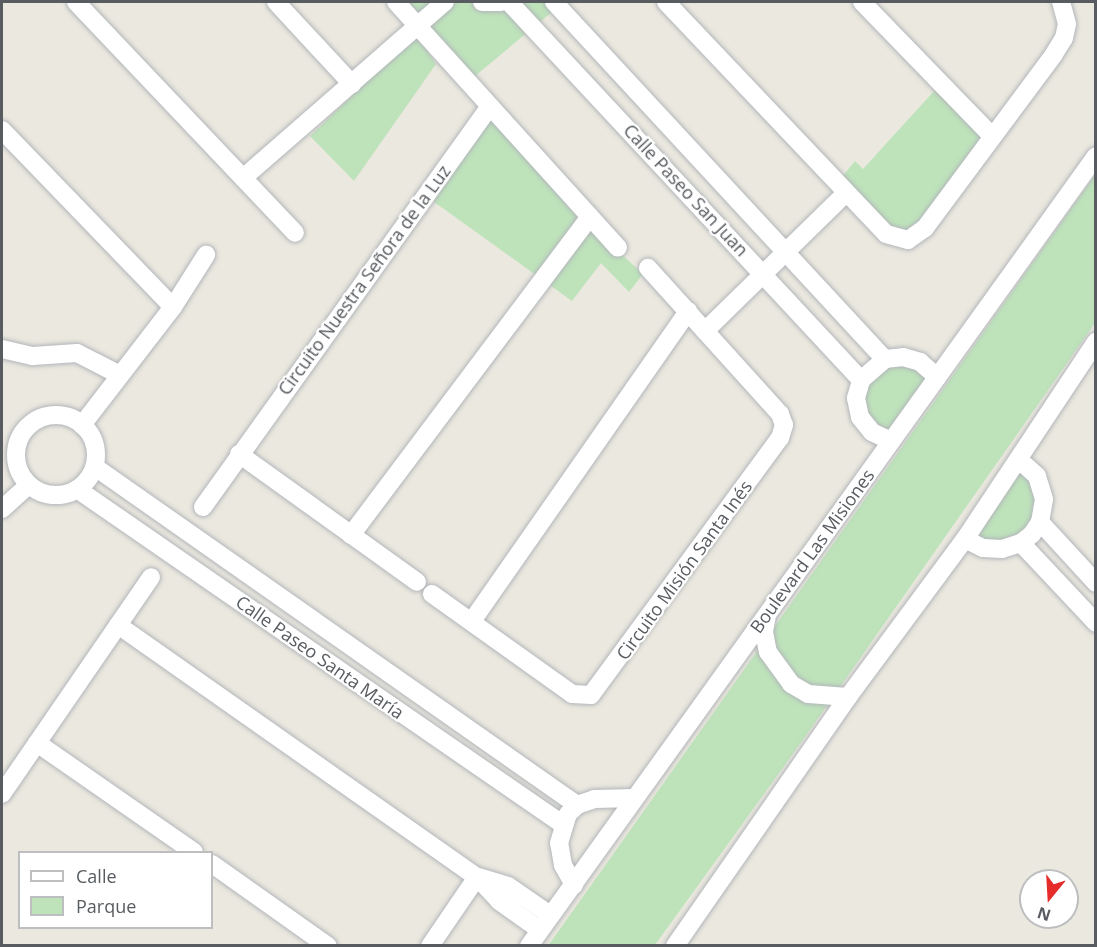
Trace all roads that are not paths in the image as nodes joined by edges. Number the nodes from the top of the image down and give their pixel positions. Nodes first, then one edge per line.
1 (76, 2) edge
2 (276, 2) edge
3 (396, 2) edge
4 (445, 2) edge
5 (482, 2) edge
6 (501, 2) edge
7 (509, 2) edge
8 (554, 2) edge
9 (666, 2) edge
10 (862, 2) edge
11 (1062, 2) edge
12 (418, 26) junction
13 (352, 84) junction
14 (490, 106) junction
15 (2, 130) edge
16 (991, 135) junction
17 (1095, 156) edge
18 (1095, 177) edge
19 (243, 178) junction
20 (1073, 187) junction
21 (846, 193) junction
22 (590, 217) junction
23 (295, 233) dead end
24 (618, 248) dead end
25 (787, 251) junction
26 (206, 255) dead end
27 (648, 268) dead end
28 (764, 273) junction
29 (173, 307) junction
30 (688, 311) junction
31 (705, 331) junction
32 (1095, 342) edge
33 (2, 349) edge
34 (885, 359) junction
35 (120, 375) junction
36 (937, 377) junction
37 (861, 380) junction
38 (82, 425) junction
39 (891, 441) junction
40 (239, 454) junction
41 (1019, 460) junction
42 (95, 467) junction
43 (29, 485) junction
44 (77, 489) junction
45 (203, 507) dead end
46 (2, 508) edge
47 (1040, 522) junction
48 (189, 533) junction
49 (351, 535) junction
50 (965, 539) junction
51 (1021, 543) junction
52 (175, 557) junction
53 (151, 577) dead end
54 (417, 582) dead end
55 (1095, 583) edge
56 (432, 594) dead end
57 (767, 613) junction
58 (472, 621) junction
59 (1095, 623) edge
60 (118, 626) junction
61 (848, 697) junction
62 (37, 743) junction
63 (2, 794) edge
64 (635, 798) junction
65 (577, 805) junction
66 (562, 824) junction
67 (193, 851) edge
68 (213, 865) edge
69 (477, 877) junction
70 (574, 885) junction
71 (550, 915) junction
72 (540, 930) junction
73 (328, 945) edge
74 (429, 945) edge
75 (529, 945) edge
76 (675, 945) edge

1 - 19 street
2 - 13 street
3 - 12 street
4 - 12 street
5 - 6 street
7 - 28 street, Calle Paseo San Juan
8 - 25 street, Calle Paseo San Juan
9 - 21 street
10 - 16 street
11 - 16 street
12 - 13 street
12 - 14 street
13 - 19 street
14 - 22 street
14 - 40 street, Circuito Nuestra Señora de la Luz
15 - 29 street
16 - 21 street
17 - 20 street, Boulevard Las Misiones
18 - 20 street
19 - 23 street
20 - 36 street, Boulevard Las Misiones
21 - 25 street
22 - 24 street
22 - 49 street
25 - 28 street
25 - 34 street, Calle Paseo San Juan
26 - 29 street
27 - 30 street, Circuito Misión Santa Inés
28 - 31 street
28 - 37 street, Calle Paseo San Juan
29 - 35 street
30 - 31 street, Circuito Misión Santa Inés
30 - 58 street
31 - 58 street, Circuito Misión Santa Inés
32 - 41 street
33 - 35 street
34 - 36 street
34 - 37 street
35 - 38 street
36 - 39 street, Boulevard Las Misiones
37 - 39 street
38 - 42 street
38 - 43 street
39 - 57 street, Boulevard Las Misiones
40 - 45 street, Circuito Nuestra Señora de la Luz
40 - 49 street
41 - 47 street
41 - 50 street
42 - 44 street
42 - 48 street, Calle Paseo Santa María
43 - 44 street
43 - 46 street
44 - 52 street, Calle Paseo Santa María
47 - 51 street
47 - 55 street
48 - 52 street
48 - 65 street, Calle Paseo Santa María
49 - 54 street
50 - 51 street
50 - 61 street
51 - 59 street
52 - 66 street, Calle Paseo Santa María
53 - 60 street
56 - 58 street, Circuito Misión Santa Inés
57 - 61 street
57 - 64 street, Boulevard Las Misiones
60 - 62 street
60 - 69 street
61 - 76 street
62 - 63 street
62 - 67 street
64 - 65 street
64 - 70 street, Boulevard Las Misiones
65 - 66 street
66 - 70 street
68 - 73 street
69 - 71 street
69 - 72 street
69 - 74 street
70 - 71 street, Boulevard Las Misiones
71 - 72 street, Boulevard Las Misiones
72 - 75 street, Boulevard Las Misiones

